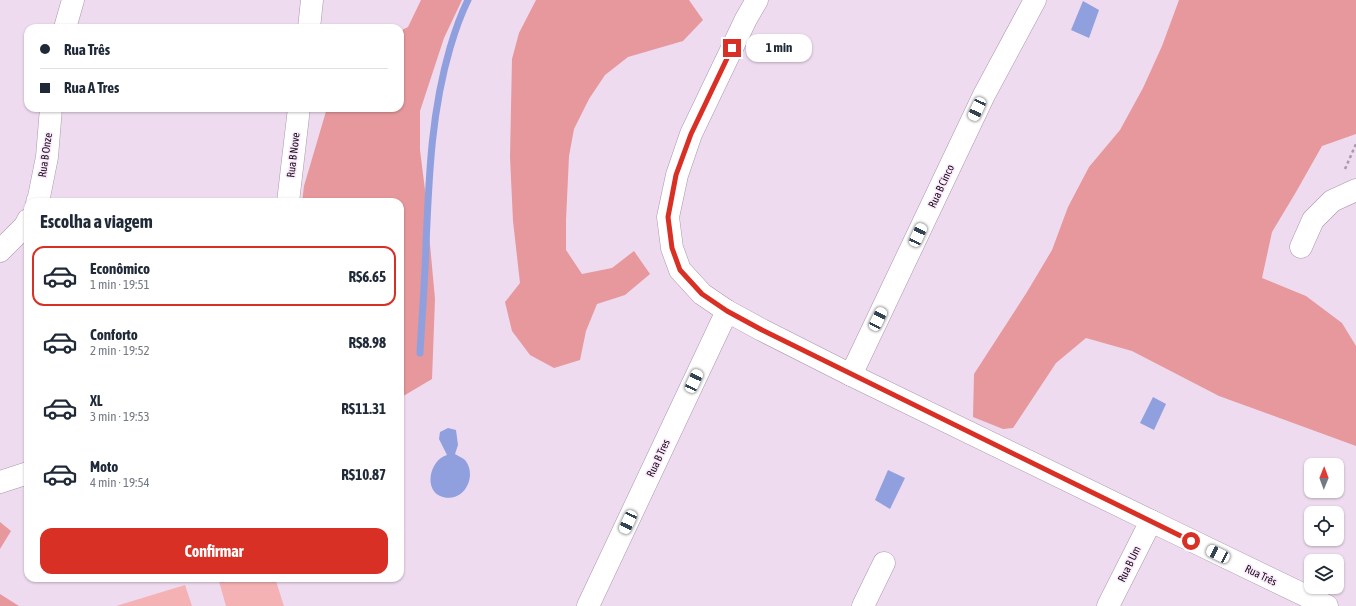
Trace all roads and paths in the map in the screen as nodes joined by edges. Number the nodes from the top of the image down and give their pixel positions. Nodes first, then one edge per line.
1 (73, 0) edge
2 (312, 0) edge
3 (757, 0) edge
4 (1035, 0) edge
5 (66, 24) edge
6 (309, 24) edge
7 (51, 112) edge
8 (299, 112) edge
9 (1356, 190) edge
10 (39, 198) edge
11 (288, 198) edge
12 (24, 227) edge
13 (1300, 247) dead end
14 (0, 251) edge
15 (727, 311) junction
16 (851, 375) junction
17 (24, 474) edge
18 (0, 482) edge
19 (1150, 522) junction
20 (884, 563) dead end
21 (588, 606) edge
22 (864, 606) edge
23 (1108, 606) edge
24 (1327, 606) edge

1 - 5 street
2 - 6 street
3 - 15 street, Rua Três
4 - 16 street, Rua B Cinco
7 - 10 street, Rua B Onze
8 - 11 street, Rua B Nove
9 - 13 street
12 - 14 street
15 - 16 street, Rua Três
15 - 21 street, Rua B Tres
16 - 19 street, Rua Três
17 - 18 street
19 - 23 street, Rua B Um
19 - 24 street, Rua Três
20 - 22 street

